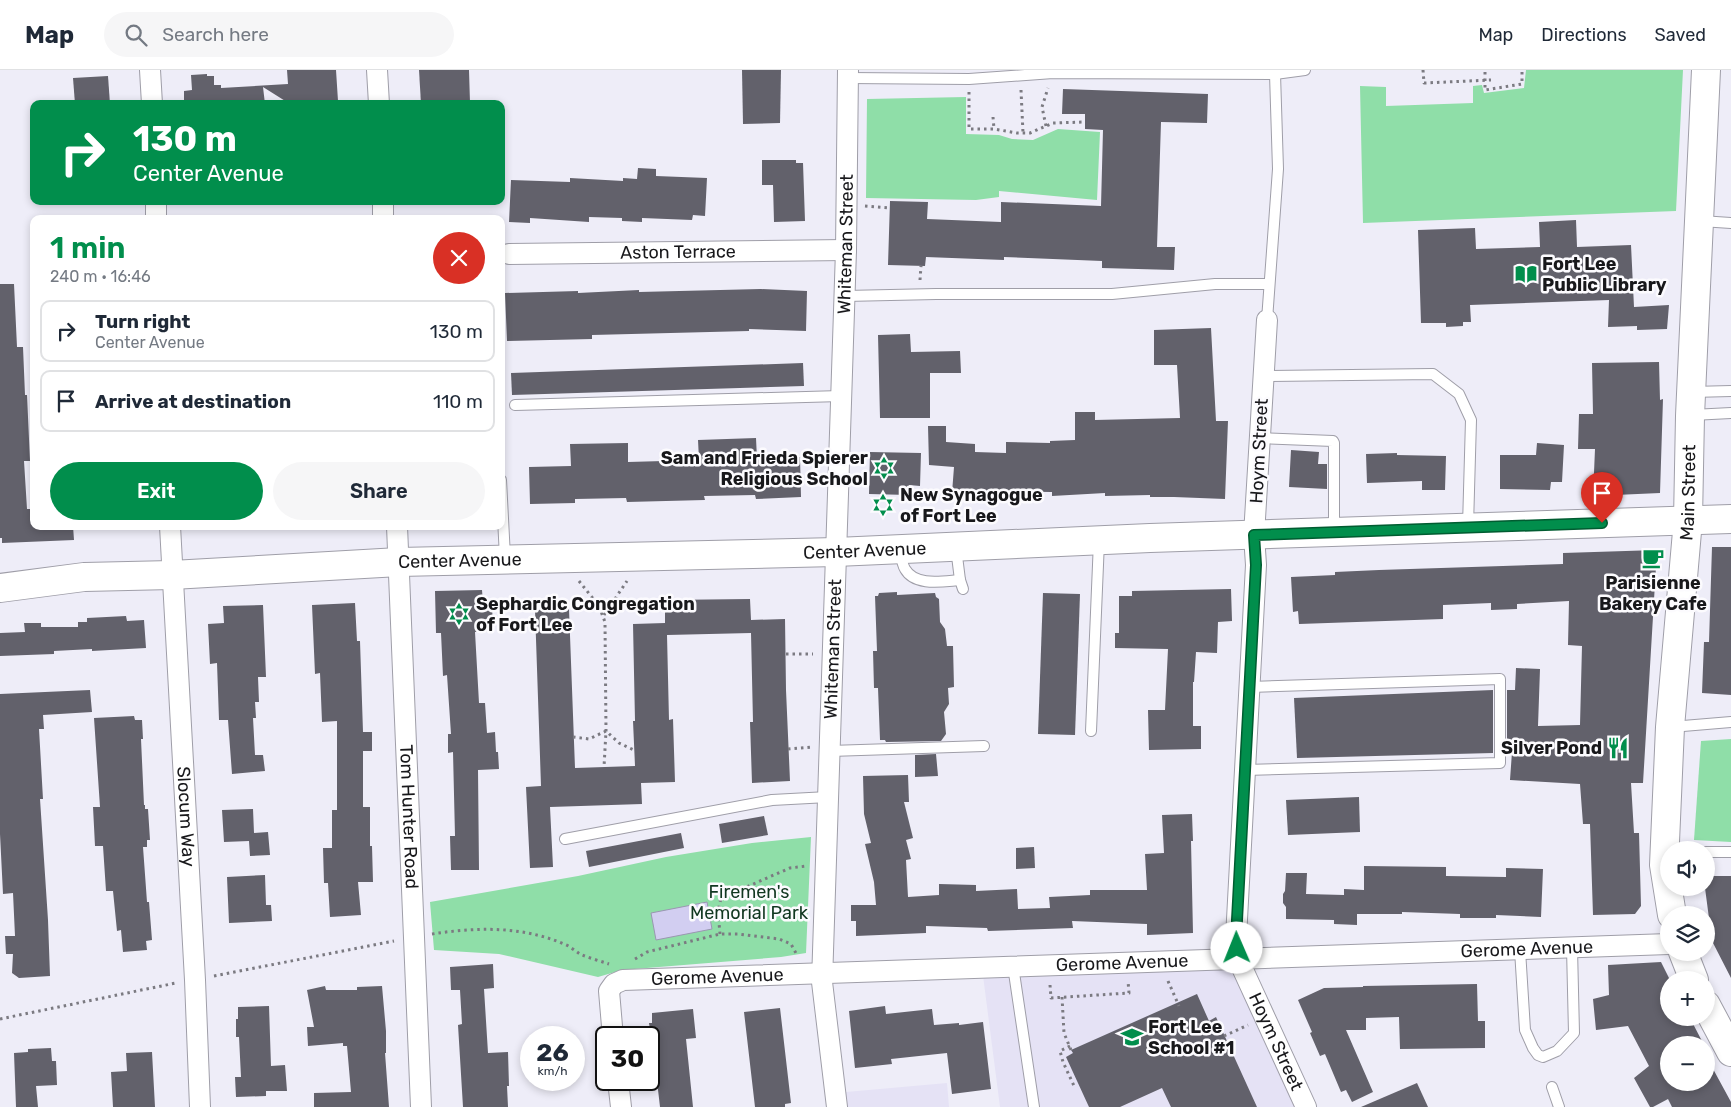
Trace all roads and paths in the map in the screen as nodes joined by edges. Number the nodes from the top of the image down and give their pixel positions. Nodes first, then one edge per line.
1 (150, 70) edge
2 (378, 70) edge
3 (1305, 70) edge
4 (1423, 70) edge
5 (1522, 70) edge
6 (1706, 70) edge
7 (1485, 72) dead end
8 (1052, 73) junction
9 (848, 74) edge
10 (1275, 74) junction
11 (969, 79) junction
12 (1485, 80) junction
13 (1491, 80) dead end
14 (1041, 87) dead end
15 (1048, 87) junction
16 (1024, 88) dead end
17 (152, 100) edge
18 (379, 100) edge
19 (993, 117) dead end
20 (1085, 122) dead end
21 (1046, 126) junction
22 (994, 129) junction
23 (1023, 133) junction
24 (1700, 221) junction
25 (1731, 223) edge
26 (846, 250) junction
27 (509, 254) dead end
28 (1269, 284) junction
29 (845, 296) junction
30 (1267, 320) joint
31 (1264, 376) junction
32 (1731, 391) edge
33 (841, 396) junction
34 (1690, 404) junction
35 (515, 405) dead end
36 (1731, 413) edge
37 (1260, 438) junction
38 (1731, 519) edge
39 (1688, 520) junction
40 (1468, 527) junction
41 (170, 530) edge
42 (397, 530) edge
43 (503, 530) edge
44 (1334, 532) junction
45 (1254, 535) junction
46 (1099, 540) junction
47 (956, 547) junction
48 (900, 549) junction
49 (836, 552) junction
50 (650, 557) junction
51 (566, 559) junction
52 (505, 561) junction
53 (399, 562) junction
54 (172, 575) junction
55 (0, 588) edge
56 (604, 615) junction
57 (833, 653) junction
58 (786, 654) dead end
59 (1250, 687) junction
60 (1731, 722) edge
61 (1670, 727) junction
62 (606, 731) junction
63 (1091, 731) dead end
64 (574, 737) dead end
65 (984, 746) dead end
66 (634, 750) dead end
67 (830, 751) junction
68 (604, 767) dead end
69 (1245, 770) junction
70 (828, 797) junction
71 (565, 839) dead end
72 (1667, 841) edge
73 (1715, 852) edge
74 (1731, 852) edge
75 (806, 866) dead end
76 (720, 934) junction
77 (413, 937) junction
78 (1660, 944) edge
79 (1572, 948) junction
80 (1520, 950) junction
81 (1238, 959) junction
82 (633, 960) dead end
83 (814, 973) junction
84 (1014, 974) junction
85 (1164, 974) dead end
86 (1128, 975) dead end
87 (616, 985) junction
88 (1062, 997) junction
89 (1179, 1006) dead end
90 (1253, 1022) dead end
91 (1715, 1022) edge
92 (614, 1026) edge
93 (1224, 1036) dead end
94 (1731, 1052) edge
95 (1552, 1087) dead end
96 (1075, 1088) dead end
97 (619, 1091) edge
98 (200, 1107) edge
99 (421, 1107) edge
100 (621, 1107) edge
101 (837, 1107) edge
102 (1034, 1107) edge
103 (1306, 1107) edge
104 (1559, 1107) edge

1 - 17 street
2 - 18 street
3 - 10 lane
4 - 12 path
5 - 12 path
6 - 24 main road, Main Street
7 - 12 path
8 - 10 lane
8 - 11 lane
8 - 15 path
9 - 11 lane
9 - 26 street, Whiteman Street
10 - 28 lane
11 - 22 path
12 - 13 path
14 - 15 path
15 - 21 path
16 - 23 path
19 - 22 path
20 - 21 path
21 - 23 path
22 - 23 path
24 - 25 lane
24 - 34 main road, Main Street
26 - 27 street, Aston Terrace
26 - 29 street, Whiteman Street
28 - 29 lane
28 - 30 lane
29 - 33 street, Whiteman Street
30 - 31 street, Hoym Street
31 - 37 street, Hoym Street
31 - 40 lane
32 - 34 lane
33 - 35 lane
33 - 49 street, Whiteman Street
34 - 36 lane
34 - 39 main road, Main Street
37 - 44 lane
37 - 45 street, Hoym Street
38 - 39 main road, Center Avenue
39 - 40 main road, Center Avenue
39 - 61 main road, Main Street
40 - 44 main road, Center Avenue
41 - 54 street, Slocum Way
42 - 53 street, Tom Hunter Road
43 - 52 lane
44 - 45 main road, Center Avenue
45 - 46 main road, Center Avenue
45 - 59 street, Hoym Street
46 - 47 main road, Center Avenue
46 - 63 lane
47 - 48 main road, Center Avenue
47 - 48 lane
48 - 49 main road, Center Avenue
49 - 50 main road, Center Avenue
49 - 57 street, Whiteman Street
50 - 51 main road, Center Avenue
50 - 56 path
51 - 52 main road, Center Avenue
51 - 56 path
52 - 53 main road, Center Avenue
53 - 54 main road, Center Avenue
53 - 77 street, Tom Hunter Road
54 - 55 main road, Center Avenue
54 - 98 street, Slocum Way
56 - 62 path
57 - 58 path
57 - 67 street, Whiteman Street
59 - 69 street, Hoym Street
59 - 69 lane
60 - 61 lane
61 - 72 main road, Main Street
62 - 64 path
62 - 66 path
62 - 68 path
65 - 67 lane
67 - 70 street, Whiteman Street
69 - 81 street, Hoym Street
70 - 71 lane
70 - 83 street, Whiteman Street
73 - 74 lane
75 - 76 path
76 - 82 path
76 - 83 path
77 - 87 path
77 - 99 street, Tom Hunter Road
78 - 79 street, Gerome Avenue
79 - 80 street, Gerome Avenue
79 - 80 lane
80 - 81 street, Gerome Avenue
81 - 84 street, Gerome Avenue
81 - 103 street, Hoym Street
83 - 84 street, Gerome Avenue
83 - 87 street, Gerome Avenue
83 - 101 street, Whiteman Street
84 - 88 path
84 - 102 lane
85 - 89 path
86 - 88 path
87 - 92 street
88 - 96 path
90 - 93 path
91 - 94 main road
95 - 104 lane
97 - 100 street

